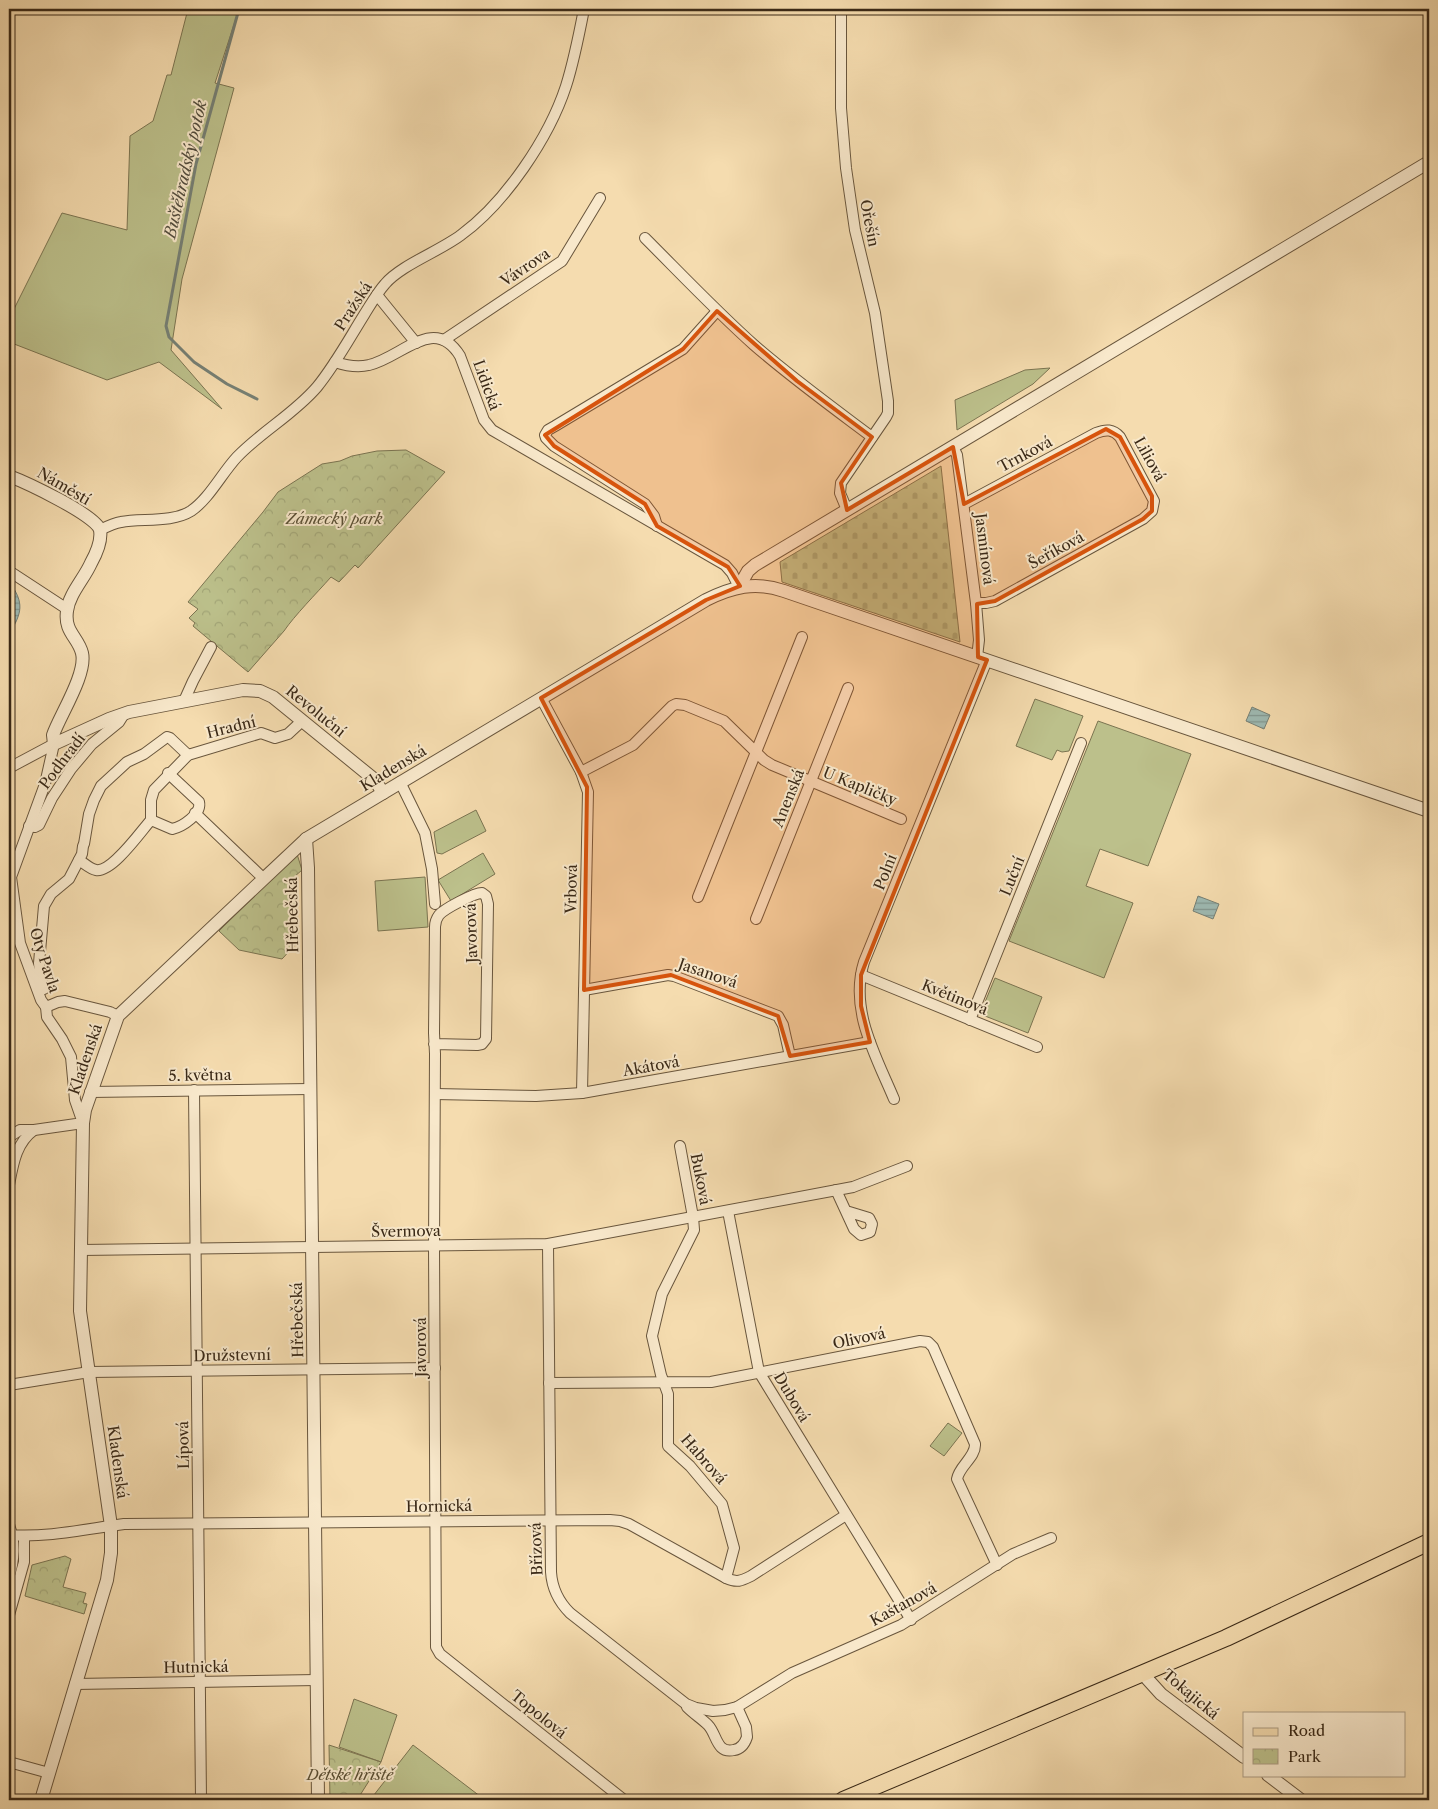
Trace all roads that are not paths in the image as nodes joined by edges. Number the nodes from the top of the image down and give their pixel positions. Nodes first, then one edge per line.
1 (584, 9) edge
2 (841, 9) edge
3 (1429, 162) edge
4 (600, 198) dead end
5 (645, 238) dead end
6 (377, 295) junction
7 (717, 311) junction
8 (444, 340) junction
9 (416, 343) junction
10 (336, 362) junction
11 (1101, 430) joint
12 (872, 437) junction
13 (953, 446) junction
14 (9, 476) edge
15 (964, 504) junction
16 (847, 510) junction
17 (1148, 516) joint
18 (657, 526) junction
19 (100, 530) junction
20 (9, 571) edge
21 (739, 587) junction
22 (976, 603) junction
23 (67, 609) junction
24 (802, 637) dead end
25 (212, 647) dead end
26 (982, 658) junction
27 (848, 688) dead end
28 (541, 698) junction
29 (184, 701) junction
30 (124, 714) junction
31 (302, 721) junction
32 (1081, 743) dead end
33 (54, 744) junction
34 (756, 752) junction
35 (188, 755) junction
36 (9, 768) edge
37 (581, 772) junction
38 (168, 773) junction
39 (400, 782) junction
40 (811, 782) junction
41 (383, 793) junction
42 (1429, 811) edge
43 (195, 813) junction
44 (901, 819) dead end
45 (151, 820) junction
46 (29, 826) junction
47 (306, 839) junction
48 (79, 860) junction
49 (10, 878) edge
50 (263, 878) junction
51 (698, 897) dead end
52 (435, 904) dead end
53 (756, 919) dead end
54 (861, 975) junction
55 (584, 990) junction
56 (46, 1007) junction
57 (118, 1016) junction
58 (970, 1020) junction
59 (870, 1042) junction
60 (434, 1044) junction
61 (1037, 1047) dead end
62 (790, 1056) junction
63 (310, 1089) junction
64 (194, 1090) junction
65 (90, 1092) junction
66 (582, 1092) junction
67 (435, 1094) junction
68 (894, 1099) dead end
69 (83, 1123) junction
70 (34, 1130) junction
71 (9, 1137) edge
72 (680, 1146) dead end
73 (906, 1166) dead end
74 (9, 1185) edge
75 (836, 1190) junction
76 (728, 1211) junction
77 (846, 1211) dead end
78 (693, 1217) junction
79 (548, 1244) junction
80 (434, 1246) junction
81 (312, 1247) junction
82 (196, 1249) junction
83 (81, 1250) junction
84 (435, 1368) junction
85 (314, 1369) junction
86 (197, 1371) junction
87 (89, 1372) junction
88 (759, 1372) junction
89 (664, 1382) junction
90 (549, 1383) junction
91 (9, 1385) edge
92 (846, 1515) junction
93 (550, 1520) junction
94 (436, 1522) junction
95 (315, 1523) junction
96 (199, 1524) junction
97 (111, 1526) junction
98 (10, 1532) edge
99 (24, 1536) junction
100 (1050, 1538) dead end
101 (1429, 1542) edge
102 (997, 1565) junction
103 (9, 1578) edge
104 (726, 1578) junction
105 (9, 1615) edge
106 (911, 1620) junction
107 (437, 1650) joint
108 (1142, 1673) junction
109 (317, 1680) junction
110 (200, 1682) junction
111 (76, 1684) junction
112 (766, 1690) joint
113 (677, 1698) junction
114 (737, 1707) junction
115 (1243, 1757) edge
116 (9, 1762) edge
117 (49, 1773) junction
118 (1269, 1776) edge
119 (41, 1800) edge
120 (201, 1800) edge
121 (318, 1800) edge
122 (624, 1800) edge
123 (843, 1800) edge
124 (1301, 1800) edge

1 - 6 street, Pražská
2 - 12 street, Ořešín
3 - 13 street
4 - 8 street, Vávrova
5 - 7 street
6 - 9 street
6 - 10 street, Pražská
7 - 12 street
7 - 18 street
8 - 9 street
8 - 18 street, Lidická
9 - 10 street
10 - 19 street, Pražská
11 - 15 street, Trnková
11 - 17 street, Liliová
12 - 16 street, Ořešín
13 - 15 street, Jasmínová
13 - 16 street
14 - 19 street, Náměstí
15 - 22 street, Jasmínová
16 - 21 street
17 - 22 street, Šeříková
18 - 21 street, Lidická
19 - 23 street
20 - 23 street
21 - 26 street, Kladenská
21 - 28 street, Kladenská
22 - 26 street, Jasmínová
23 - 33 street
24 - 34 street
25 - 29 street
26 - 42 street, Kladenská
26 - 54 street, Polní
27 - 40 street, Anenská
28 - 37 street, Vrbová
28 - 39 street, Kladenská
29 - 30 street, Revoluční
29 - 31 street, Revoluční
30 - 33 street, Revoluční
30 - 46 street, Podhradí
31 - 35 street, Hradní
31 - 41 street, Revoluční
32 - 58 street, Luční
33 - 36 street, Revoluční
33 - 46 street, Oty Pavla
34 - 37 street, U Kapličky
34 - 40 street, U Kapličky
34 - 51 street
35 - 38 street, Hradní
35 - 48 street
37 - 55 street, Vrbová
38 - 43 street
38 - 45 street, Hradní
39 - 41 street, Kladenská
39 - 52 street
40 - 44 street, U Kapličky
40 - 53 street, Anenská
41 - 47 street, Kladenská
43 - 45 street
43 - 50 street
45 - 48 street
46 - 49 street, Oty Pavla
47 - 50 street, Kladenská
47 - 63 street, Hřebečská
48 - 56 street
49 - 56 street, Oty Pavla
50 - 57 street, Kladenská
54 - 58 street, Květinová
54 - 59 street, Polní
55 - 62 street, Jasanová
55 - 66 street, Vrbová
56 - 57 street
56 - 69 street, Oty Pavla
57 - 65 street, Kladenská
58 - 61 street, Květinová
59 - 62 street, Akátová
59 - 68 street, Polní
60 - 60 street, Javorová
60 - 67 street, Javorová
62 - 66 street, Akátová
63 - 64 street, 5. května
63 - 81 street, Hřebečská
64 - 65 street, 5. května
64 - 82 street, Lípová
65 - 69 street, Kladenská
66 - 67 street, Akátová
67 - 80 street, Javorová
69 - 70 street
69 - 83 street, Kladenská
70 - 71 street
70 - 74 street
72 - 78 street, Buková
73 - 75 street
75 - 76 street
75 - 77 street
76 - 78 street, Švermova
76 - 88 street, Dubová
78 - 79 street, Švermova
78 - 89 street, Habrová
79 - 80 street, Švermova
79 - 90 street, Břízová
80 - 81 street, Švermova
80 - 84 street, Javorová
81 - 82 street, Švermova
81 - 85 street, Hřebečská
82 - 83 street, Švermova
82 - 86 street, Lípová
83 - 87 street, Kladenská
84 - 85 street, Družstevní
84 - 94 street, Javorová
85 - 86 street, Družstevní
85 - 95 street, Hřebečská
86 - 87 street, Družstevní
86 - 96 street, Lípová
87 - 91 street, Družstevní
87 - 97 street, Kladenská
88 - 89 street, Olivová
88 - 92 street, Dubová
88 - 102 street, Olivová
89 - 90 street, Olivová
89 - 104 street, Habrová
90 - 93 street, Břízová
92 - 104 street
92 - 106 street, Dubová
93 - 94 street, Hornická
93 - 104 street, Hornická
93 - 113 street, Břízová
94 - 95 street, Hornická
94 - 107 street, Javorová
95 - 96 street, Hornická
95 - 109 street, Hřebečská
96 - 97 street, Hornická
96 - 110 street, Lípová
97 - 99 street, Hornická
97 - 111 street, Kladenská
98 - 99 street, Hornická
98 - 103 street
99 - 105 street
100 - 102 street, Kaštanová
101 - 108 main road
102 - 106 street, Kaštanová
106 - 112 street, Kaštanová
107 - 122 street, Topolová
108 - 115 street, Tokajická
108 - 123 main road
109 - 110 street, Hutnická
109 - 121 street, Hřebečská
110 - 111 street, Hutnická
110 - 120 street, Lípová
111 - 117 street, Kladenská
112 - 114 street, Břízová
113 - 114 street, Břízová
113 - 114 street
116 - 117 street
117 - 119 street, Kladenská
118 - 124 street

